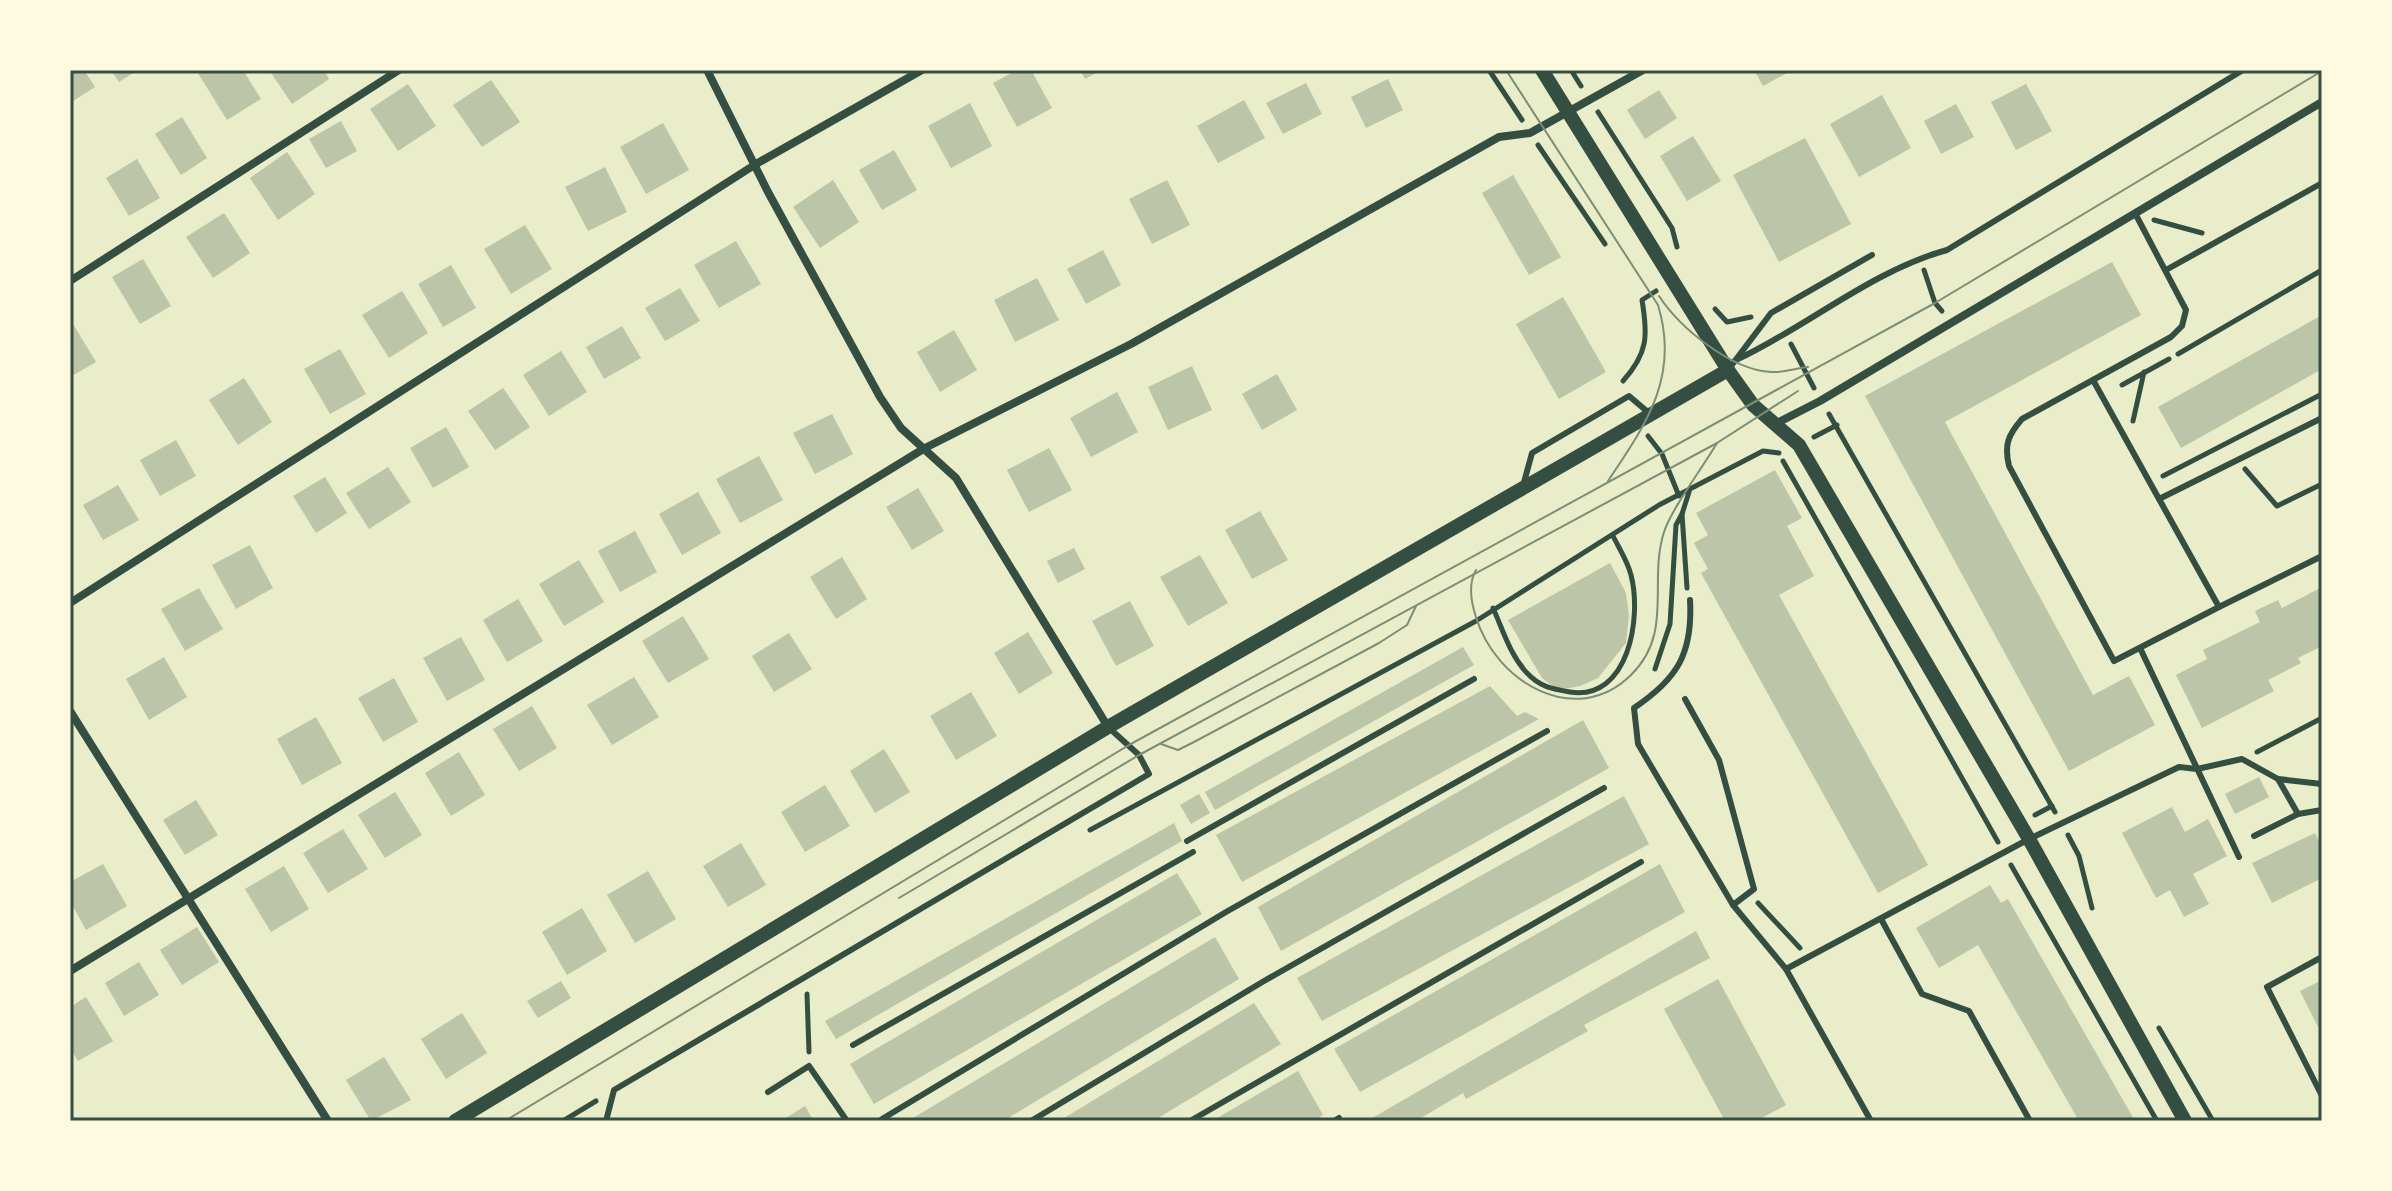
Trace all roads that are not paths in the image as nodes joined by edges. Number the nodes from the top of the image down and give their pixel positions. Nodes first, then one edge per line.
1 (399, 70) edge
2 (707, 70) edge
3 (922, 70) edge
4 (1542, 70) edge
5 (1643, 70) edge
6 (2243, 70) edge
7 (2322, 102) edge
8 (1568, 111) junction
9 (756, 164) junction
10 (2322, 183) edge
11 (2136, 215) junction
12 (1872, 255) dead end
13 (2166, 270) junction
14 (70, 281) edge
15 (1732, 365) junction
16 (2093, 380) junction
17 (1651, 415) junction
18 (2322, 418) edge
19 (1775, 424) junction
20 (925, 448) junction
21 (1522, 489) junction
22 (2159, 499) junction
23 (2322, 556) edge
24 (1690, 600) dead end
25 (70, 603) edge
26 (2219, 607) junction
27 (2140, 648) junction
28 (1474, 679) dead end
29 (1685, 699) dead end
30 (70, 711) edge
31 (1108, 727) junction
32 (1547, 731) dead end
33 (2197, 769) junction
34 (2278, 779) junction
35 (2322, 784) edge
36 (1604, 788) dead end
37 (2322, 810) edge
38 (2298, 814) junction
39 (2254, 836) dead end
40 (2029, 839) junction
41 (1187, 841) dead end
42 (1193, 852) dead end
43 (2239, 857) dead end
44 (1641, 862) dead end
45 (190, 898) junction
46 (1733, 905) junction
47 (1881, 919) junction
48 (2322, 957) edge
49 (1786, 969) junction
50 (70, 971) edge
51 (853, 1045) dead end
52 (768, 1092) dead end
53 (2322, 1096) edge
54 (882, 1119) dead end
55 (328, 1121) edge
56 (455, 1121) edge
57 (606, 1121) edge
58 (847, 1121) edge
59 (1031, 1121) edge
60 (1190, 1121) edge
61 (1871, 1121) edge
62 (2030, 1121) edge
63 (2185, 1121) edge

1 - 14 street
2 - 9 street
3 - 9 street
4 - 8 street
5 - 8 street
6 - 15 lane
7 - 11 street
8 - 15 street
8 - 20 street
9 - 20 street
9 - 25 street
10 - 13 lane
11 - 13 lane
11 - 19 street
12 - 15 lane
13 - 16 lane
15 - 17 street
15 - 19 street
16 - 22 lane
16 - 27 lane
17 - 21 street
17 - 21 lane
18 - 22 lane
19 - 40 street
20 - 31 street
20 - 45 street
21 - 31 street
22 - 26 lane
23 - 26 lane
24 - 46 lane
26 - 27 lane
27 - 33 lane
28 - 41 lane
29 - 46 lane
30 - 45 street
31 - 56 street
31 - 57 lane
32 - 54 lane
33 - 34 lane
33 - 40 lane
33 - 43 lane
34 - 35 lane
34 - 38 lane
36 - 59 lane
37 - 38 lane
38 - 39 lane
40 - 47 lane
40 - 63 street
42 - 51 lane
44 - 60 lane
45 - 50 street
45 - 55 street
46 - 49 lane
47 - 49 lane
47 - 62 lane
48 - 53 lane
49 - 61 lane
52 - 58 lane

